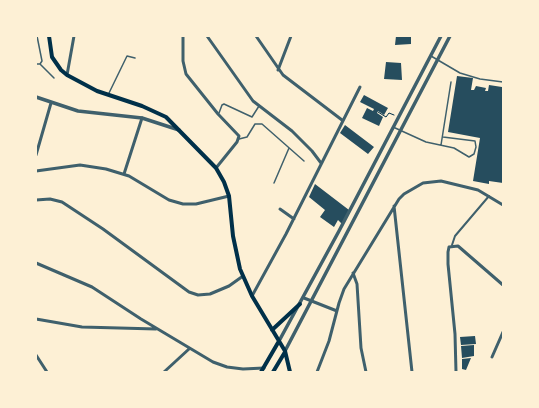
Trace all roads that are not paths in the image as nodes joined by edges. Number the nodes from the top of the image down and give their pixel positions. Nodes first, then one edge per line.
1 (37, 36) edge
2 (49, 36) edge
3 (74, 36) edge
4 (183, 36) edge
5 (207, 36) edge
6 (256, 36) edge
7 (291, 36) edge
8 (441, 36) edge
9 (450, 36) edge
10 (431, 56) junction
11 (135, 58) dead end
12 (438, 59) junction
13 (36, 64) edge
14 (40, 64) junction
15 (278, 70) junction
16 (67, 75) junction
17 (54, 78) dead end
18 (451, 82) dead end
19 (503, 82) edge
20 (360, 87) dead end
21 (108, 95) junction
22 (36, 97) edge
23 (51, 103) junction
24 (259, 106) junction
25 (218, 114) junction
26 (142, 118) junction
27 (342, 120) junction
28 (393, 127) junction
29 (180, 130) junction
30 (401, 130) junction
31 (444, 137) junction
32 (238, 141) junction
33 (441, 145) junction
34 (290, 148) junction
35 (36, 155) edge
36 (304, 161) dead end
37 (321, 163) junction
38 (216, 168) junction
39 (36, 171) edge
40 (124, 174) junction
41 (274, 183) dead end
42 (229, 196) junction
43 (489, 196) junction
44 (36, 200) edge
45 (503, 205) edge
46 (394, 206) junction
47 (280, 209) dead end
48 (294, 219) junction
49 (452, 245) junction
50 (36, 263) edge
51 (353, 273) junction
52 (243, 276) junction
53 (503, 285) edge
54 (252, 296) junction
55 (304, 298) junction
56 (311, 301) junction
57 (300, 304) junction
58 (337, 311) junction
59 (36, 319) edge
60 (157, 329) junction
61 (272, 330) junction
62 (503, 332) edge
63 (279, 341) junction
64 (189, 348) junction
65 (285, 351) junction
66 (36, 355) edge
67 (492, 357) dead end
68 (242, 370) edge
69 (263, 370) edge
70 (47, 372) edge
71 (164, 372) edge
72 (273, 372) edge
73 (290, 372) edge
74 (317, 372) edge
75 (366, 372) edge
76 (412, 372) edge
77 (456, 372) edge

1 - 14 lane
2 - 16 main road
3 - 16 street
4 - 25 street
5 - 24 street
6 - 15 street
7 - 15 street
8 - 10 street
9 - 12 street
10 - 12 lane
10 - 28 street
11 - 21 lane
12 - 19 lane
12 - 30 street
13 - 14 lane
14 - 17 lane
15 - 27 street
16 - 21 main road
18 - 31 lane
20 - 27 street
21 - 29 main road
22 - 23 street
23 - 26 street
23 - 35 street
24 - 25 lane
24 - 37 street
25 - 32 street
26 - 29 street
26 - 40 street
27 - 37 street
28 - 30 lane
28 - 55 street
29 - 38 main road
30 - 33 lane
30 - 56 street
31 - 33 lane
31 - 33 lane
32 - 34 lane
32 - 38 street
34 - 36 lane
34 - 41 lane
37 - 48 street
38 - 42 main road
39 - 40 street
40 - 42 street
42 - 52 main road
43 - 45 street
43 - 46 street
43 - 49 street
44 - 52 street
46 - 51 street
46 - 76 street
47 - 48 street
48 - 54 street
49 - 53 street
49 - 77 street
50 - 60 street
51 - 58 street
51 - 75 street
52 - 54 main road
54 - 61 main road
55 - 56 street
55 - 57 street
56 - 58 street
56 - 65 street
57 - 61 main road
57 - 63 street
58 - 74 street
59 - 60 street
60 - 64 street
61 - 63 main road
62 - 67 street
63 - 65 main road
63 - 69 main road
64 - 68 street
64 - 71 street
65 - 72 main road
65 - 73 main road
66 - 70 street
68 - 69 street

